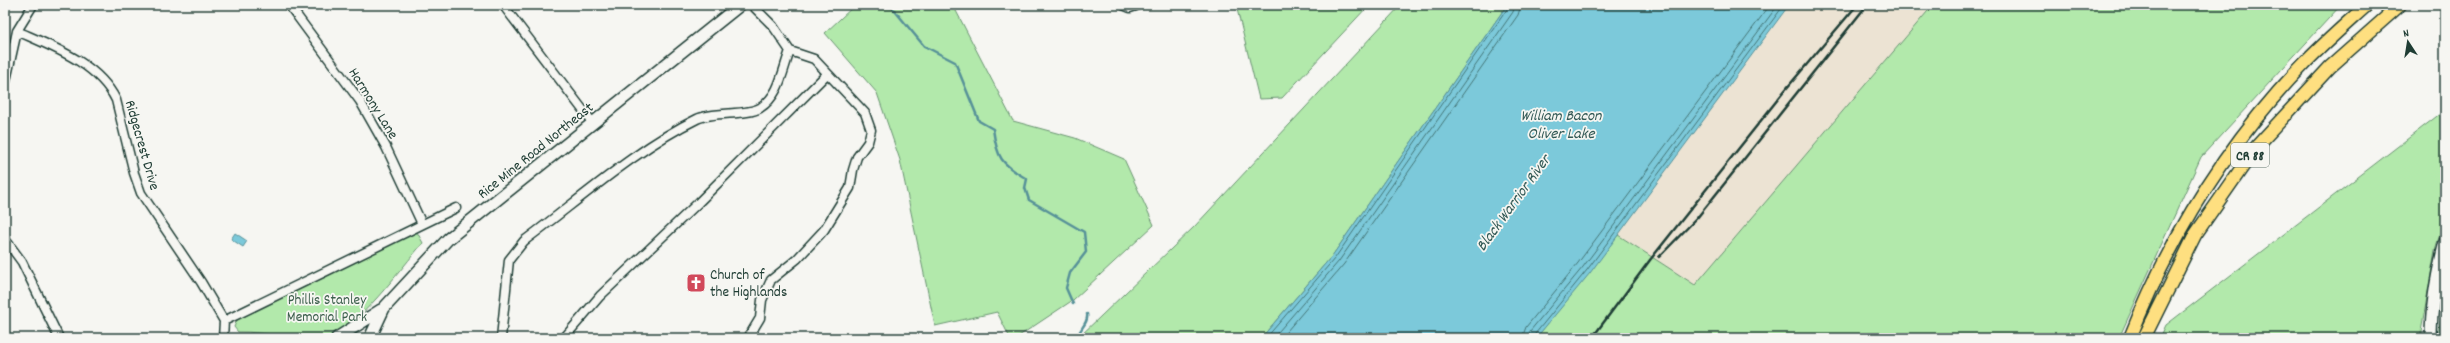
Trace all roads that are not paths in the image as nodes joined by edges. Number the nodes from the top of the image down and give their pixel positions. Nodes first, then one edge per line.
1 (33, 5) edge
2 (289, 5) edge
3 (503, 5) edge
4 (740, 5) edge
5 (752, 5) edge
6 (1122, 5) edge
7 (1139, 5) edge
8 (2367, 5) edge
9 (2400, 5) edge
10 (17, 31) junction
11 (790, 51) junction
12 (827, 74) junction
13 (5, 85) edge
14 (592, 122) junction
15 (456, 208) dead end
16 (422, 224) junction
17 (5, 238) edge
18 (2445, 242) edge
19 (384, 308) junction
20 (224, 321) junction
21 (59, 338) edge
22 (223, 338) edge
23 (337, 338) edge
24 (370, 338) edge
25 (501, 338) edge
26 (564, 338) edge
27 (748, 338) edge
28 (2130, 338) edge
29 (2144, 338) edge
30 (2431, 338) edge

1 - 10 street
2 - 16 street, Harmony Lane
3 - 14 street
4 - 14 main road, Rice Mine Road Northeast
5 - 11 street
6 - 7 street
8 - 28 main road, CR 88
9 - 29 main road, CR 88
10 - 13 street
10 - 20 street, Ridgecrest Drive
11 - 12 street
11 - 25 street
12 - 26 street
12 - 27 street
14 - 19 main road, Rice Mine Road Northeast
15 - 16 street
16 - 20 street
17 - 21 street
18 - 30 main road
19 - 23 main road
19 - 24 main road, Rice Mine Road Northeast
20 - 22 street

